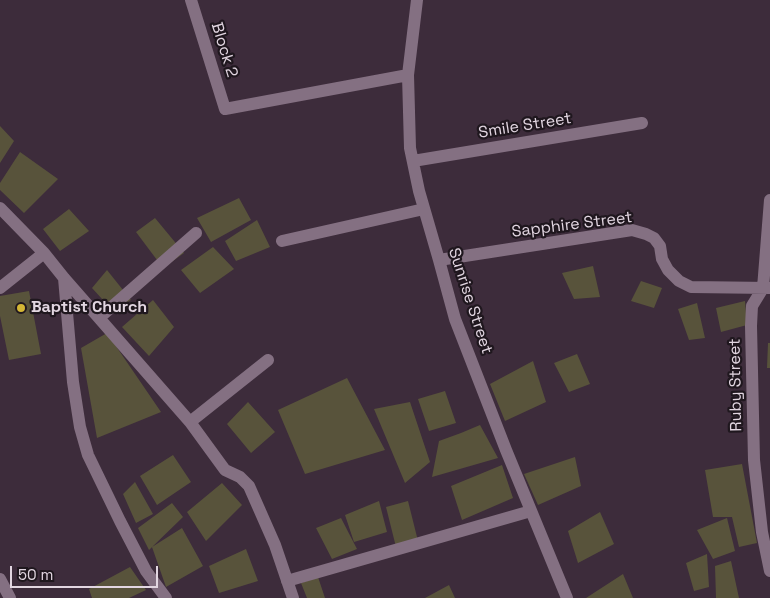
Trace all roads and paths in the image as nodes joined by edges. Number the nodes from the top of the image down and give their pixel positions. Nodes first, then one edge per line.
1 (191, 0) edge
2 (417, 0) edge
3 (408, 75) junction
4 (642, 123) dead end
5 (413, 161) junction
6 (770, 200) edge
7 (0, 208) edge
8 (424, 209) junction
9 (196, 233) dead end
10 (282, 241) dead end
11 (44, 253) junction
12 (439, 260) junction
13 (64, 278) junction
14 (0, 288) edge
15 (767, 288) edge
16 (98, 318) junction
17 (268, 360) dead end
18 (190, 422) junction
19 (531, 510) junction
20 (770, 572) edge
21 (0, 579) edge
22 (288, 581) junction
23 (10, 598) edge
24 (166, 598) edge
25 (293, 598) edge
26 (567, 598) edge

1 - 3 street, Block 2
2 - 3 street, Sunrise Street
3 - 5 street, Sunrise Street
4 - 5 street, Smile Street
5 - 8 street, Sunrise Street
6 - 15 street, Ruby Street
7 - 11 street
8 - 10 street
8 - 12 street, Sunrise Street
9 - 16 street
11 - 13 street
11 - 14 street
12 - 15 street, Sapphire Street
12 - 19 street, Sunrise Street
13 - 16 street
13 - 24 street
15 - 20 street, Ruby Street
16 - 18 street
17 - 18 street
18 - 22 street
19 - 22 street
19 - 26 street, Sunrise Street
21 - 23 street
22 - 25 street

